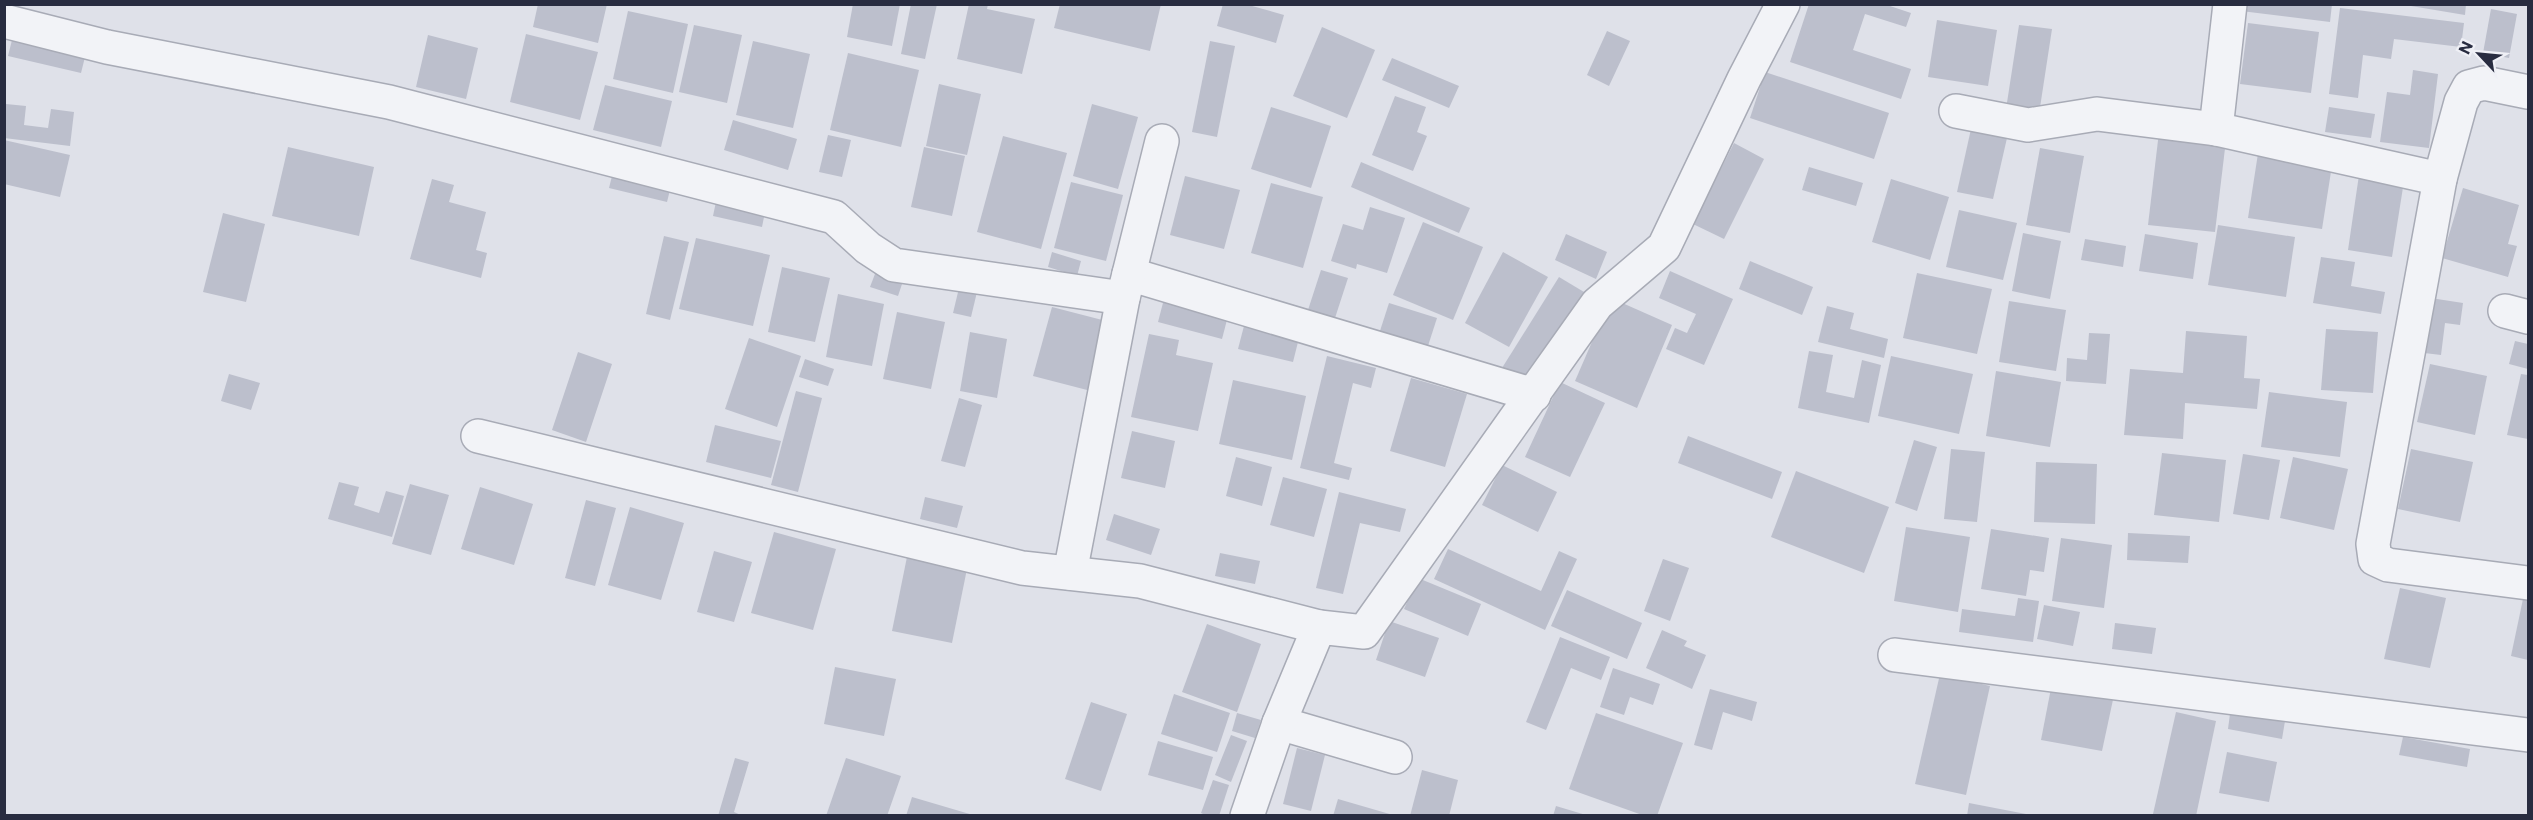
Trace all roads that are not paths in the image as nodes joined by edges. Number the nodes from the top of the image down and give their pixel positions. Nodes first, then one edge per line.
1 (1783, 4) edge
2 (2230, 4) edge
3 (4, 21) edge
4 (2529, 92) edge
5 (1956, 111) dead end
6 (2216, 129) junction
7 (1162, 141) dead end
8 (2440, 179) junction
9 (1126, 286) junction
10 (1534, 395) junction
11 (478, 436) dead end
12 (1070, 573) junction
13 (2529, 583) edge
14 (1319, 627) junction
15 (1895, 655) dead end
16 (1279, 723) junction
17 (2529, 735) edge
18 (1395, 757) dead end
19 (1247, 816) edge

1 - 10 street
2 - 6 street
3 - 9 street
4 - 8 street
5 - 6 street
6 - 8 street
7 - 9 street
8 - 13 street
9 - 10 street
9 - 12 street
10 - 14 street
11 - 12 street
12 - 14 street
14 - 16 street
15 - 17 street
16 - 18 street
16 - 19 street

